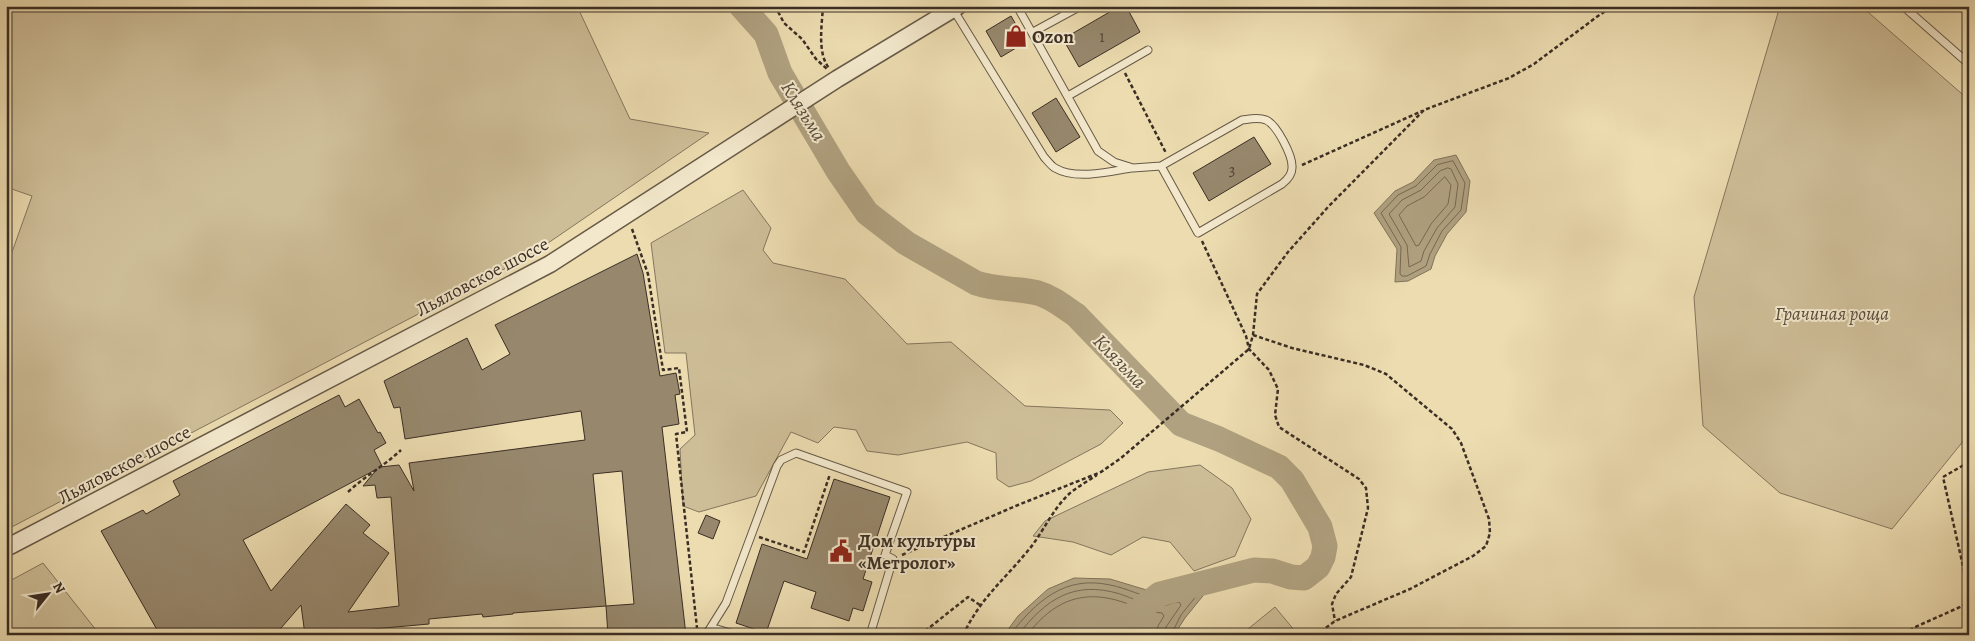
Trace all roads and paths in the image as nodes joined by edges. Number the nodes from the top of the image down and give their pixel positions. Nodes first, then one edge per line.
1 (775, 6) edge
2 (823, 6) edge
3 (1017, 6) edge
4 (1081, 6) edge
5 (1613, 6) edge
6 (1903, 6) edge
7 (955, 8) edge
8 (1033, 32) junction
9 (1148, 50) dead end
10 (1969, 64) edge
11 (1120, 66) junction
12 (837, 79) junction
13 (1068, 96) junction
14 (1424, 110) junction
15 (1170, 161) junction
16 (1161, 166) junction
17 (1133, 168) junction
18 (1293, 169) junction
19 (627, 215) junction
20 (1198, 233) junction
21 (1252, 335) junction
22 (1249, 350) junction
23 (401, 450) dead end
24 (1969, 462) edge
25 (833, 466) junction
26 (1101, 472) junction
27 (348, 492) dead end
28 (751, 535) junction
29 (6, 548) edge
30 (894, 558) junction
31 (1969, 593) edge
32 (1969, 603) edge
33 (980, 605) junction
34 (1335, 621) junction
35 (698, 635) edge
36 (706, 635) edge
37 (737, 635) edge
38 (870, 635) edge
39 (920, 635) edge
40 (963, 635) edge
41 (1316, 635) edge
42 (1905, 635) edge

1 - 12 path
2 - 12 path
3 - 8 lane
4 - 8 lane
5 - 14 path
6 - 10 lane
7 - 12 street, Льяловское шоссе
7 - 17 lane
8 - 13 lane
9 - 11 lane
11 - 13 lane
11 - 15 path
12 - 19 street, Льяловское шоссе
13 - 17 lane
14 - 18 path
14 - 21 path
15 - 16 lane
15 - 18 lane
16 - 17 lane
16 - 20 lane
18 - 20 lane
19 - 29 street, Льяловское шоссе
19 - 35 path
20 - 22 path
21 - 22 path
21 - 34 path
22 - 26 path
22 - 34 path
23 - 27 path
24 - 31 path
25 - 28 lane
25 - 28 path
25 - 30 lane
26 - 30 path
26 - 33 path
28 - 36 lane
30 - 38 lane
32 - 42 path
33 - 39 path
33 - 40 path
34 - 41 path
36 - 37 lane

